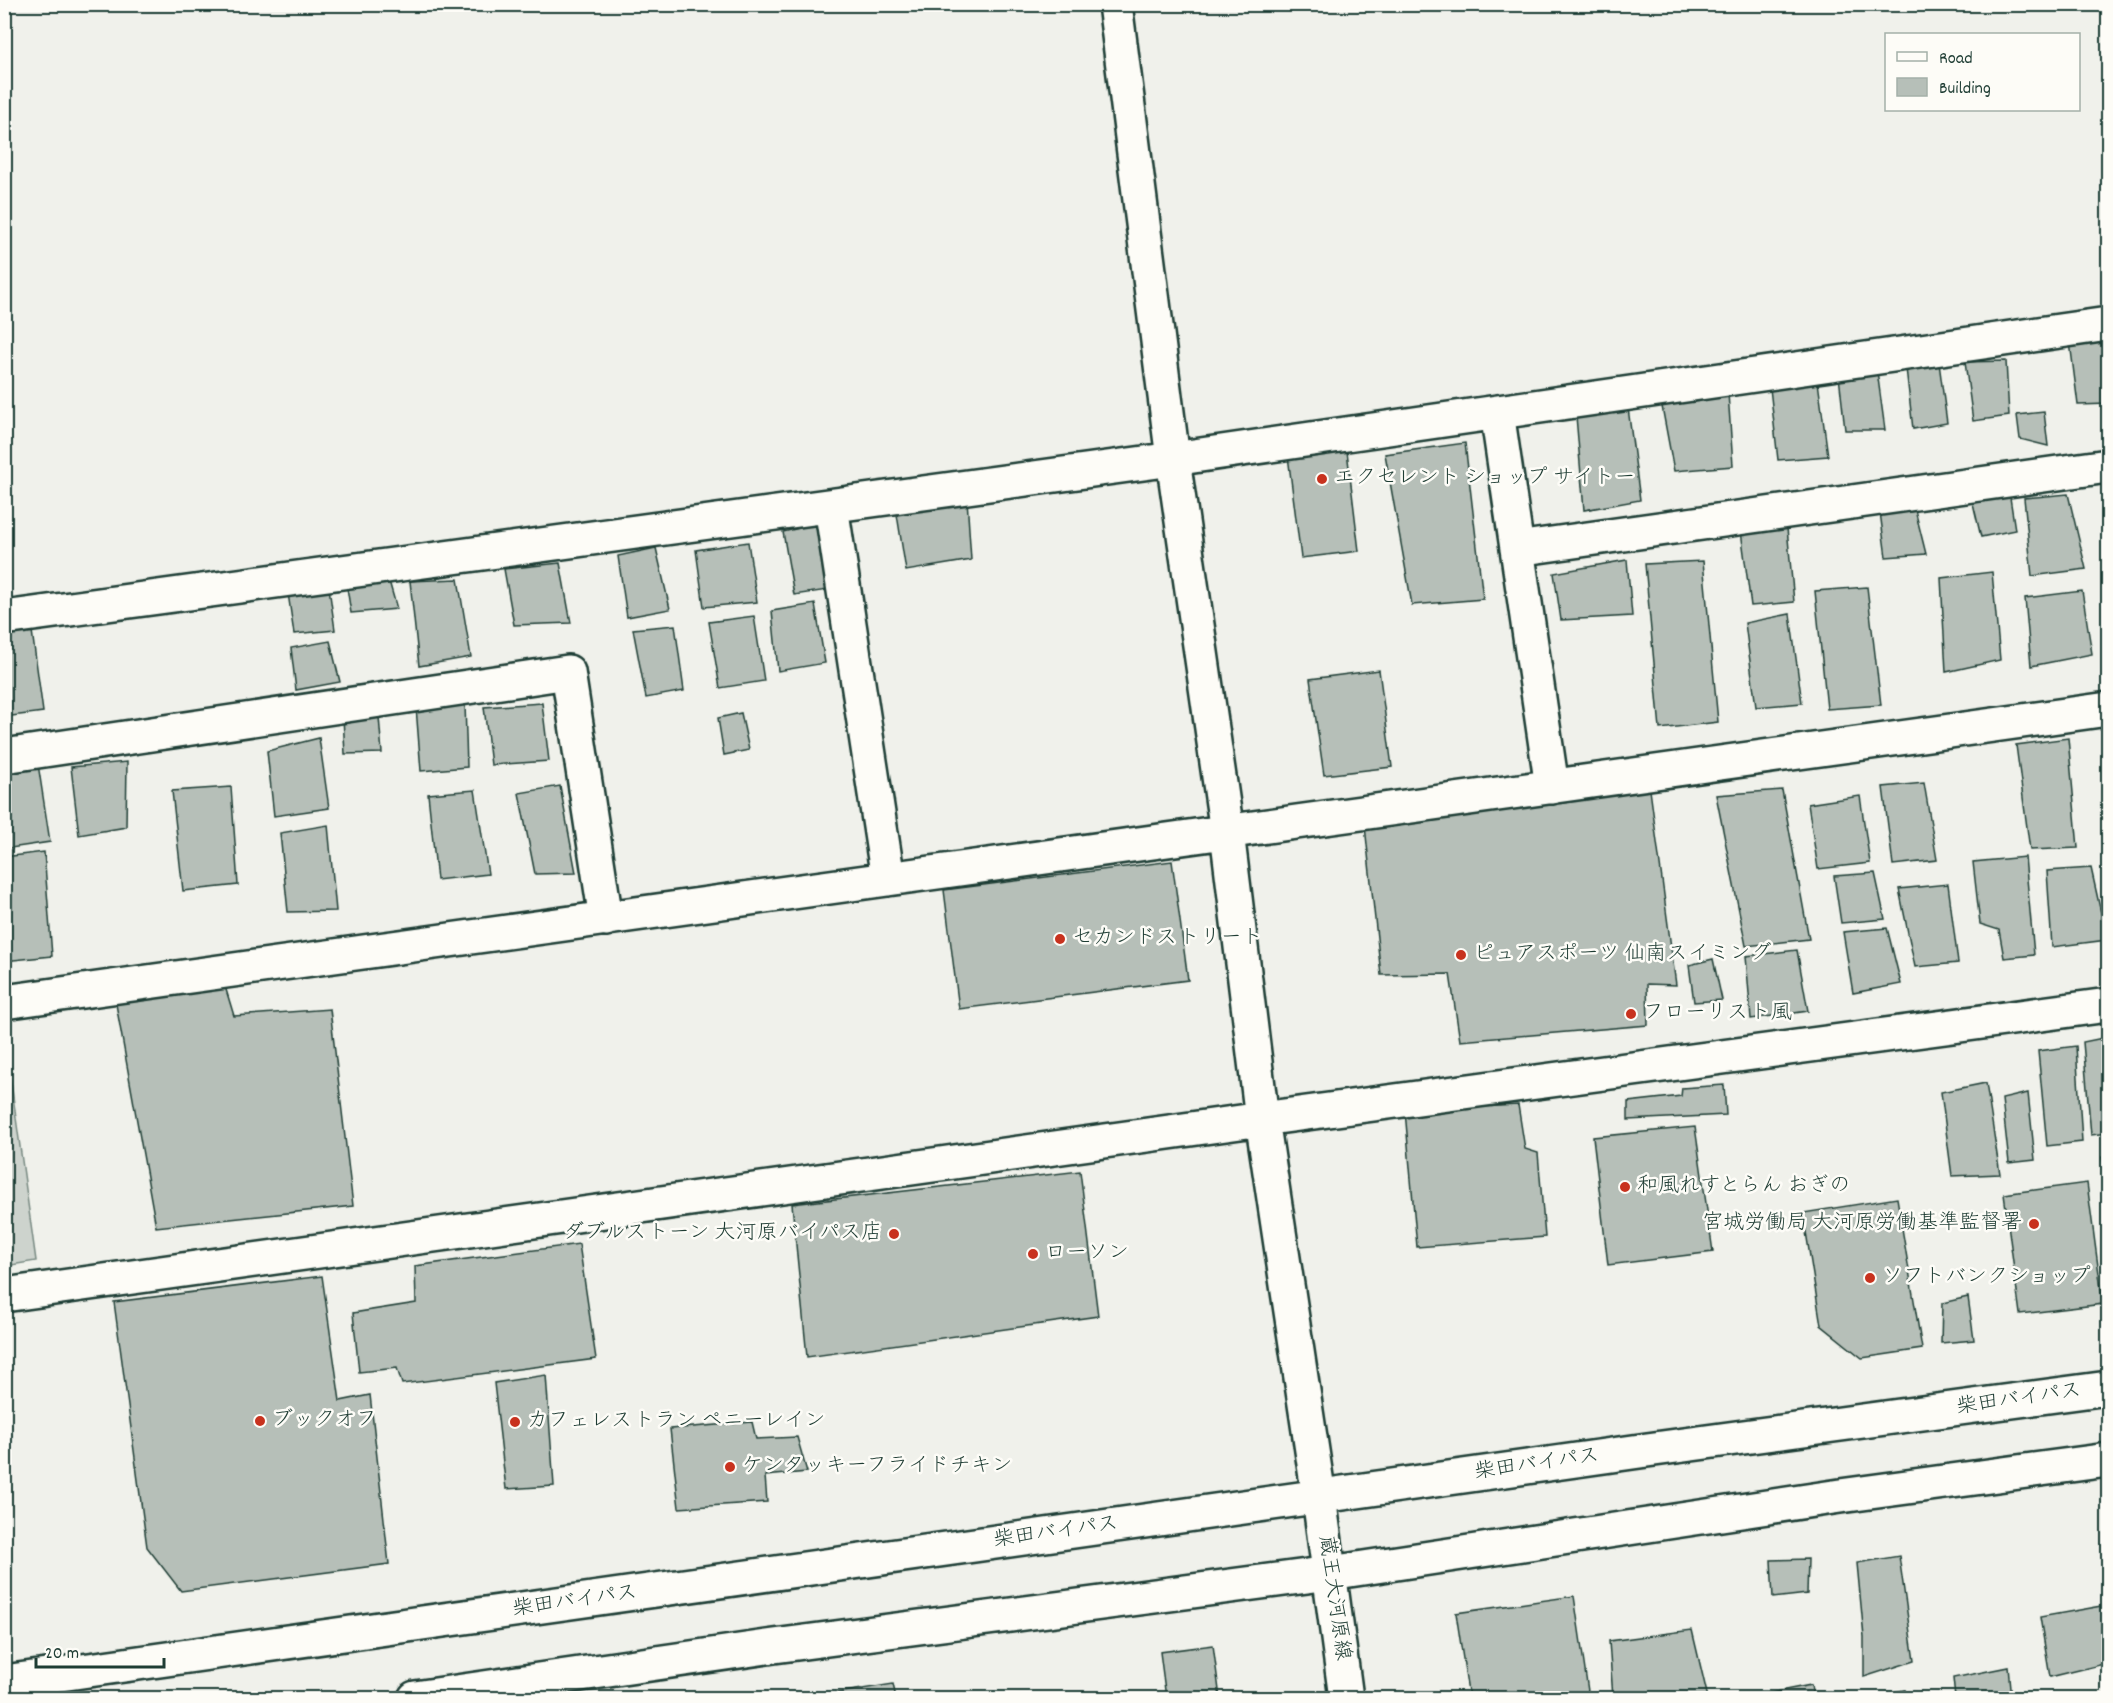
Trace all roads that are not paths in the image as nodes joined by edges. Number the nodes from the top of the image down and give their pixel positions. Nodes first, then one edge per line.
1 (1115, 4) edge
2 (2109, 324) edge
3 (1497, 412) junction
4 (1173, 459) junction
5 (2109, 465) edge
6 (831, 506) junction
7 (1517, 549) junction
8 (4, 618) edge
9 (2109, 709) edge
10 (4, 756) edge
11 (1552, 787) junction
12 (1227, 832) junction
13 (888, 879) junction
14 (606, 919) junction
15 (4, 1002) edge
16 (2109, 1005) edge
17 (1262, 1119) junction
18 (4, 1294) edge
19 (2109, 1388) edge
20 (2109, 1460) edge
21 (1318, 1497) junction
22 (1330, 1573) junction
23 (4, 1682) edge
24 (415, 1698) edge
25 (1346, 1698) edge

1 - 4 main road, 蔵王大河原線
2 - 3 main road
3 - 4 main road
3 - 7 main road
4 - 6 main road
4 - 12 main road, 蔵王大河原線
5 - 7 main road
6 - 8 main road
6 - 13 main road
7 - 11 main road
9 - 11 main road
10 - 14 main road
11 - 12 main road
12 - 13 main road
12 - 17 main road, 蔵王大河原線
13 - 14 main road
14 - 15 main road
16 - 17 main road
17 - 18 main road
17 - 21 main road, 蔵王大河原線
19 - 21 main road, 柴田バイパス
20 - 22 main road
21 - 22 main road, 蔵王大河原線
21 - 23 main road, 柴田バイパス
22 - 24 main road
22 - 25 main road, 蔵王大河原線

